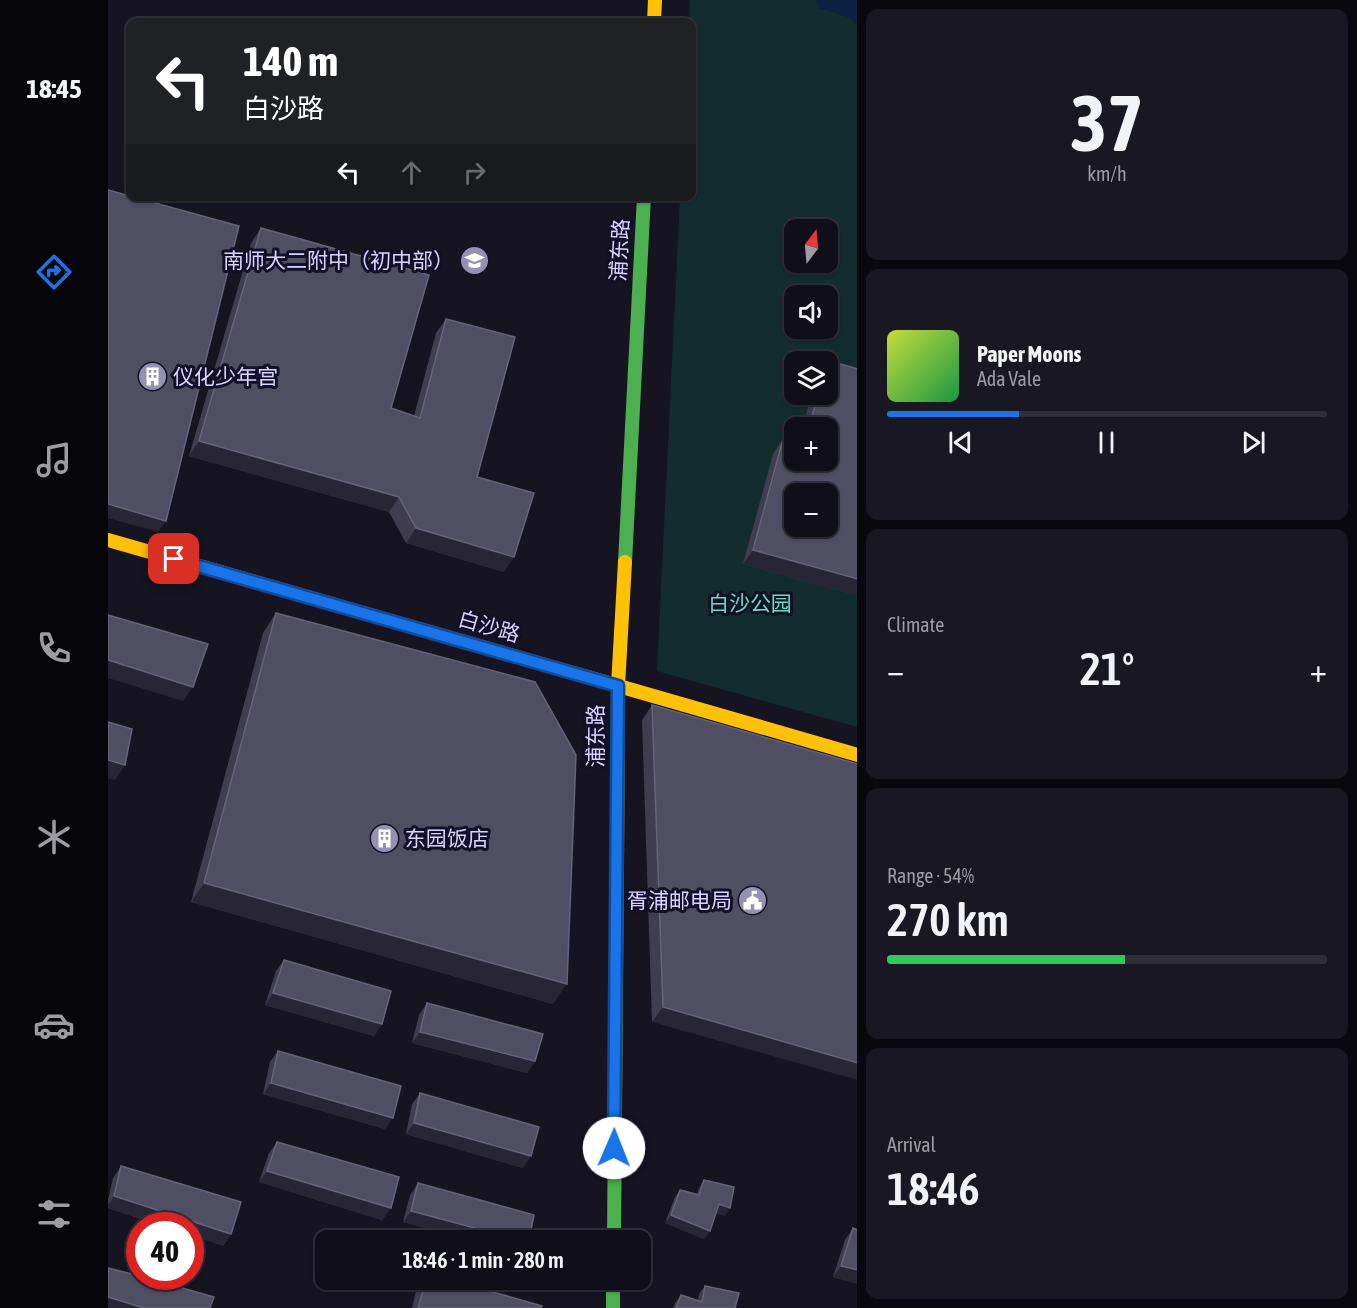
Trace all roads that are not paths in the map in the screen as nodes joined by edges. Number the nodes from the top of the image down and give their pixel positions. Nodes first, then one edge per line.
1 (655, 0) edge
2 (654, 18) edge
3 (644, 201) edge
4 (108, 540) edge
5 (618, 686) junction
6 (857, 755) edge
7 (614, 1230) edge
8 (613, 1290) edge
9 (613, 1308) edge

1 - 2 street
3 - 5 street, 浦东路
4 - 5 street, 白沙路
5 - 6 street, 白沙路
5 - 7 street, 浦东路
8 - 9 street

